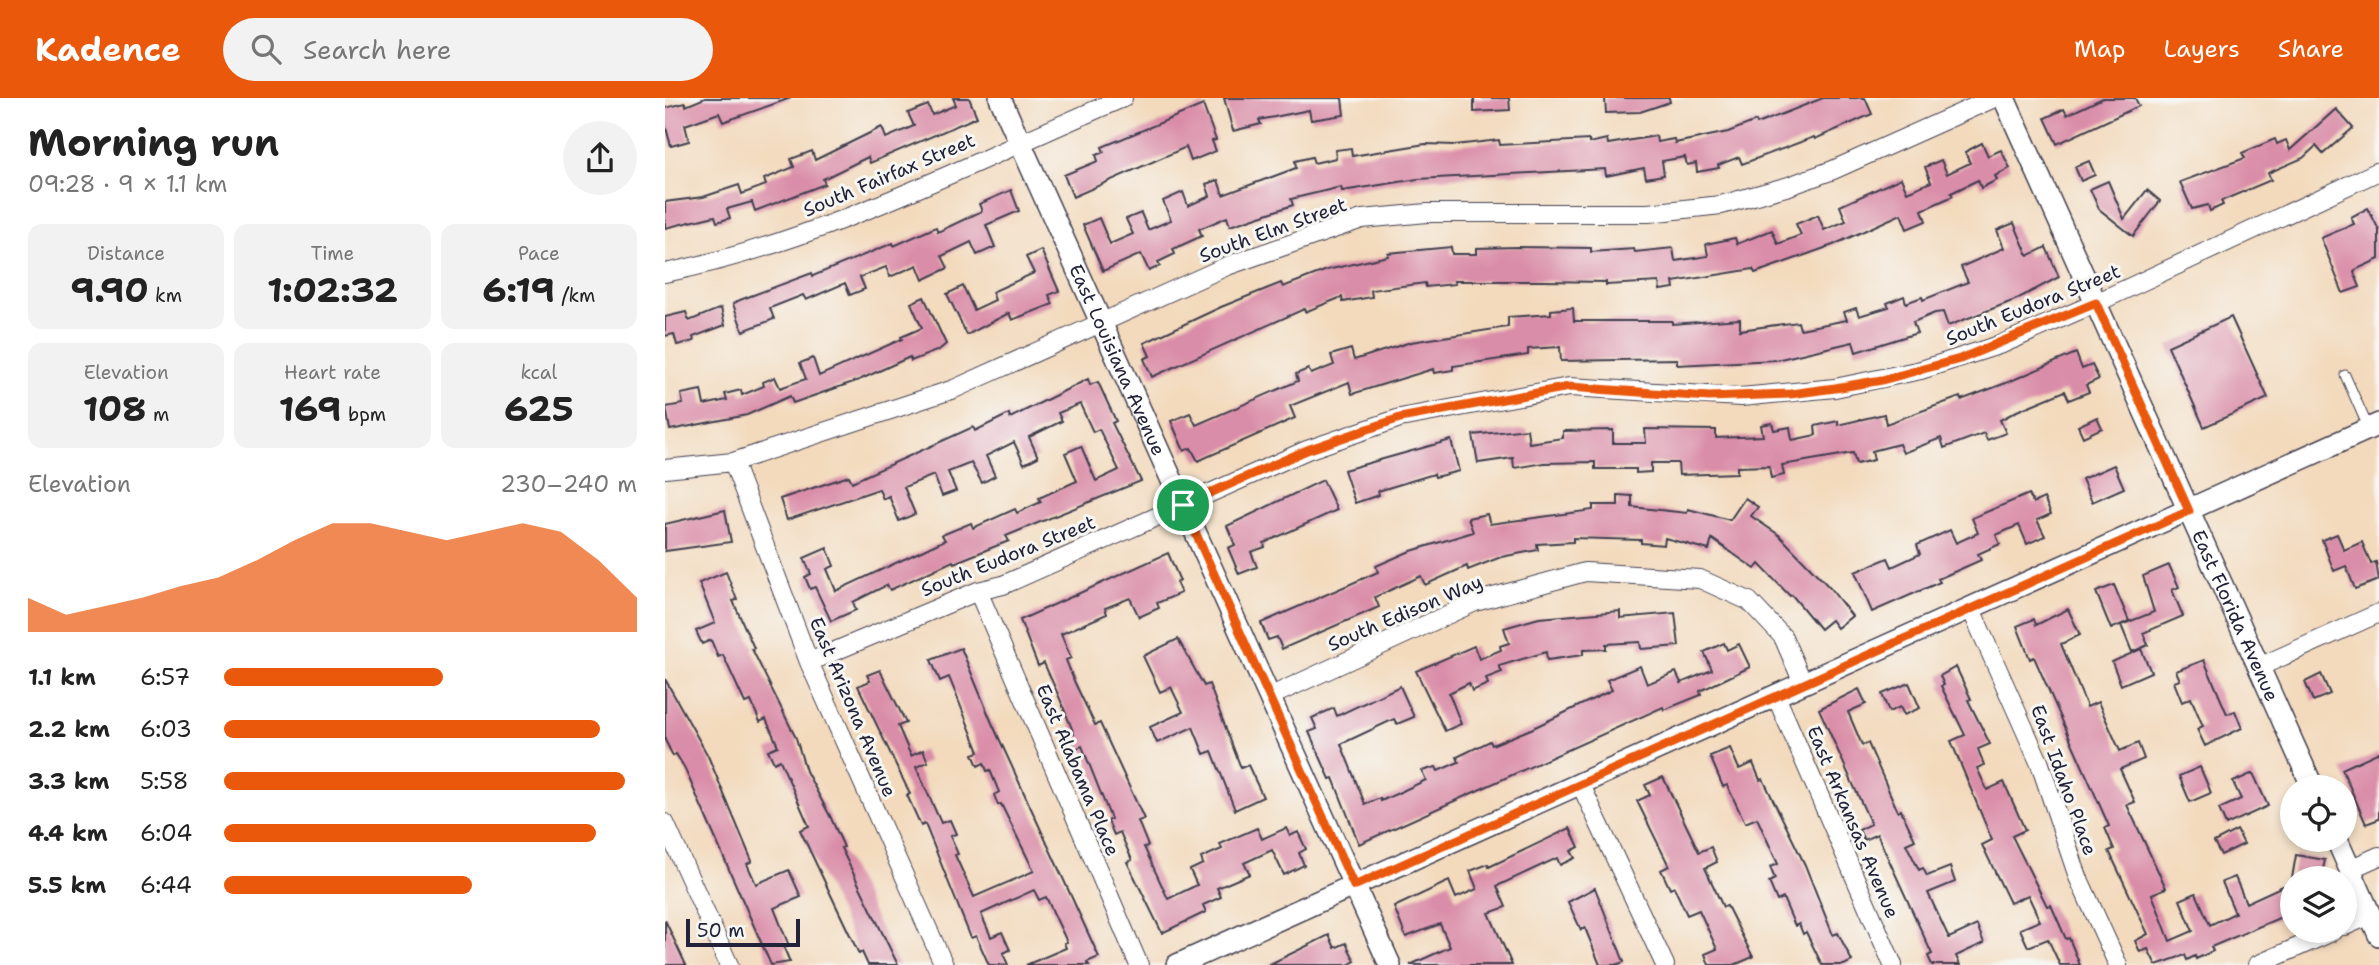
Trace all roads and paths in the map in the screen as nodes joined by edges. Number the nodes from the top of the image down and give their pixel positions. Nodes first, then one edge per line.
1 (1000, 98) edge
2 (1123, 98) edge
3 (1994, 98) edge
4 (2004, 98) edge
5 (1019, 142) junction
6 (2379, 172) edge
7 (665, 273) edge
8 (2096, 303) junction
9 (1101, 323) junction
10 (2344, 375) dead end
11 (2374, 426) edge
12 (733, 462) junction
13 (665, 468) edge
14 (1183, 505) junction
15 (2189, 511) junction
16 (978, 591) junction
17 (1971, 609) junction
18 (2379, 613) edge
19 (809, 662) junction
20 (2259, 667) junction
21 (1803, 683) junction
22 (1776, 695) junction
23 (1269, 697) junction
24 (2307, 775) edge
25 (1580, 783) junction
26 (665, 823) edge
27 (2379, 856) edge
28 (2357, 866) edge
29 (2357, 885) edge
30 (1354, 886) junction
31 (2375, 925) edge
32 (2357, 926) edge
33 (2307, 943) edge
34 (729, 965) edge
35 (944, 965) edge
36 (1139, 965) edge
37 (1177, 965) edge
38 (1389, 965) edge
39 (1665, 965) edge
40 (1893, 965) edge
41 (2118, 965) edge
42 (2257, 965) edge

1 - 5 street, East Louisiana Avenue
2 - 5 street, South Fairfax Street
3 - 9 street, South Elm Street
4 - 8 street, East Florida Avenue
5 - 7 street, South Fairfax Street
5 - 9 street, East Louisiana Avenue
6 - 8 street, South Eudora Street
8 - 14 street, South Eudora Street
8 - 15 street, East Florida Avenue
9 - 12 street, South Elm Street
9 - 14 street, East Louisiana Avenue
10 - 11 lane
11 - 15 street
12 - 13 street, South Elm Street
12 - 19 street, East Arizona Avenue
14 - 16 street, South Eudora Street
14 - 23 street, East Louisiana Avenue
15 - 17 street
15 - 20 street, East Florida Avenue
16 - 19 street, South Eudora Street
16 - 36 street, East Alabama Place
17 - 21 street
17 - 41 street, East Idaho Place
18 - 20 street
19 - 35 street, East Arizona Avenue
20 - 24 street, East Florida Avenue
21 - 22 street
21 - 23 street, South Edison Way
22 - 25 street
22 - 40 street, East Arkansas Avenue
23 - 30 street, East Louisiana Avenue
25 - 30 street
25 - 39 street
26 - 34 street
27 - 28 street
29 - 31 street
30 - 37 street
30 - 38 street, East Louisiana Avenue
31 - 32 street
33 - 42 street

